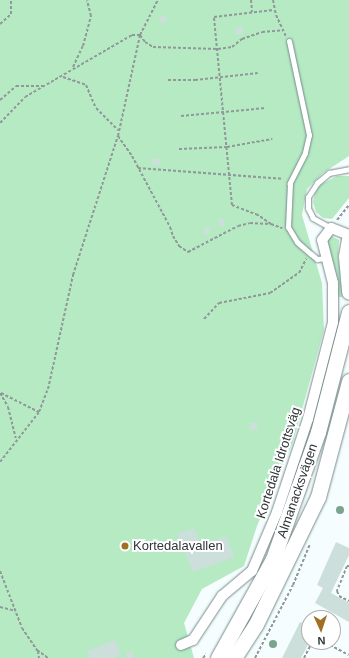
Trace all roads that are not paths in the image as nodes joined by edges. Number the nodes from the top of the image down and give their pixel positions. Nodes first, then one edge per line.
1 (289, 41) road end
2 (349, 169) edge
3 (331, 228) junction
4 (349, 235) edge
5 (349, 239) edge
6 (326, 258) junction
7 (348, 273) edge
8 (349, 292) edge
9 (349, 312) edge
10 (349, 381) edge
11 (181, 645) dead end
12 (218, 658) edge
13 (234, 658) edge

1 - 6 lane
2 - 3 lane
3 - 4 street
3 - 6 street, Kortedala Idrottsväg
5 - 7 main road
6 - 11 street, Kortedala Idrottsväg
7 - 8 main road
9 - 12 main road, Almanacksvägen
10 - 13 main road, Almanacksvägen

